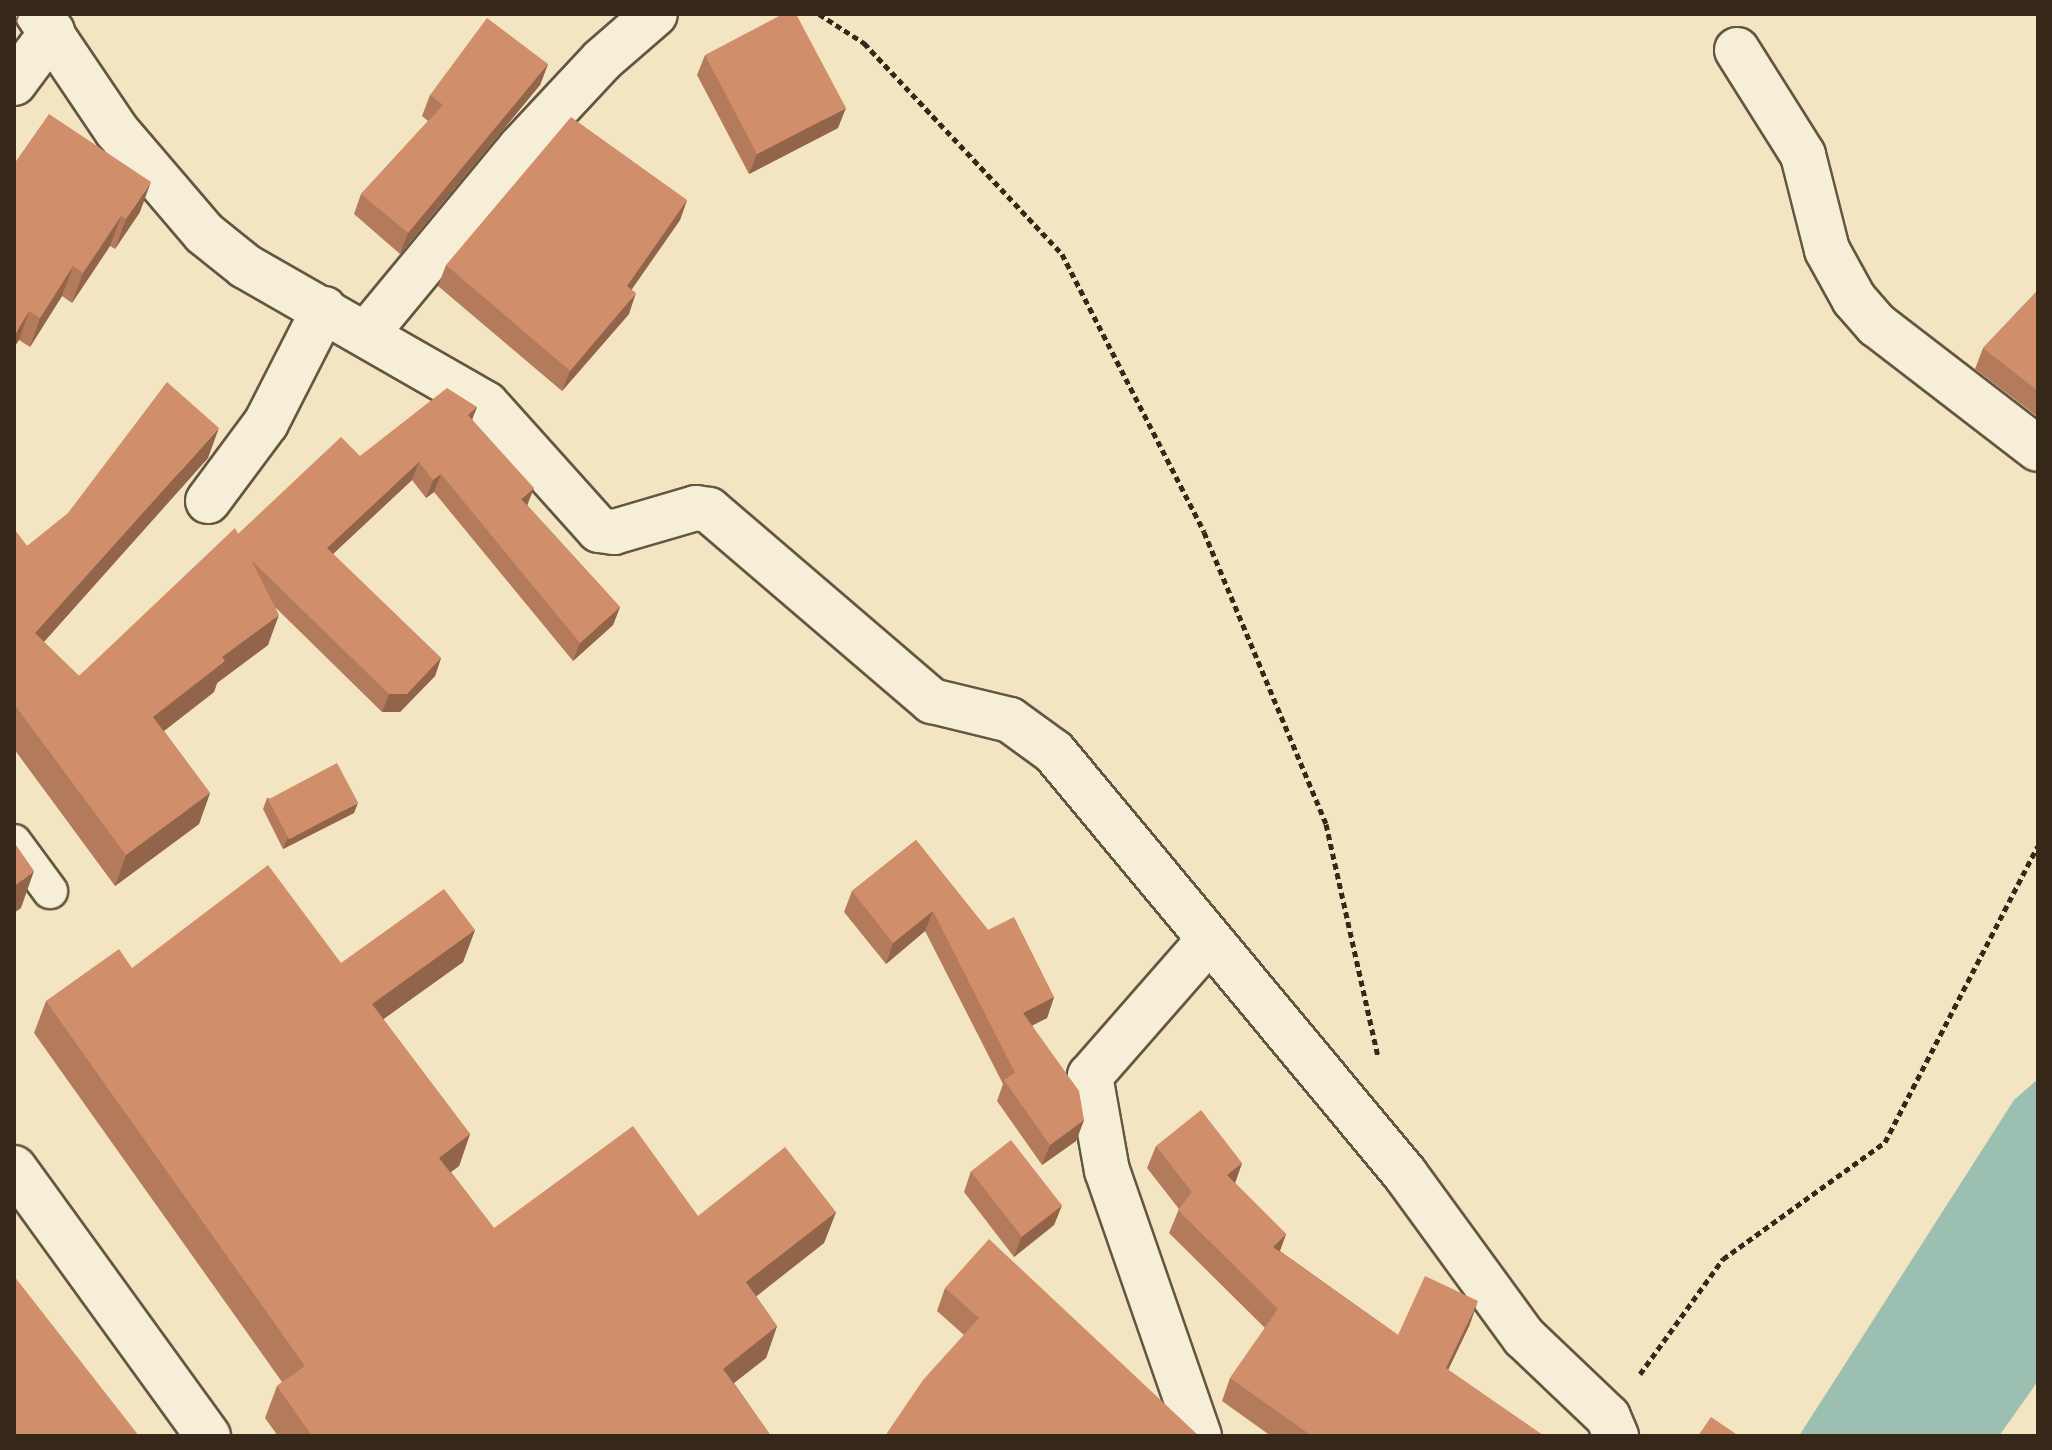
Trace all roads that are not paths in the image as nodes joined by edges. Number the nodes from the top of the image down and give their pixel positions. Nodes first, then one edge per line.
1 (655, 14) edge
2 (45, 23) edge
3 (1737, 50) dead end
4 (14, 83) edge
5 (324, 309) junction
6 (367, 333) junction
7 (2038, 449) edge
8 (208, 501) dead end
9 (14, 842) edge
10 (50, 891) dead end
11 (1209, 940) junction
12 (14, 1168) edge
13 (1612, 1427) edge
14 (208, 1436) edge
15 (1199, 1436) edge

1 - 6 street
2 - 4 street
2 - 5 street
3 - 7 street
5 - 6 street
5 - 8 street
6 - 11 street
9 - 10 lane
11 - 13 street
11 - 15 street
12 - 14 street

